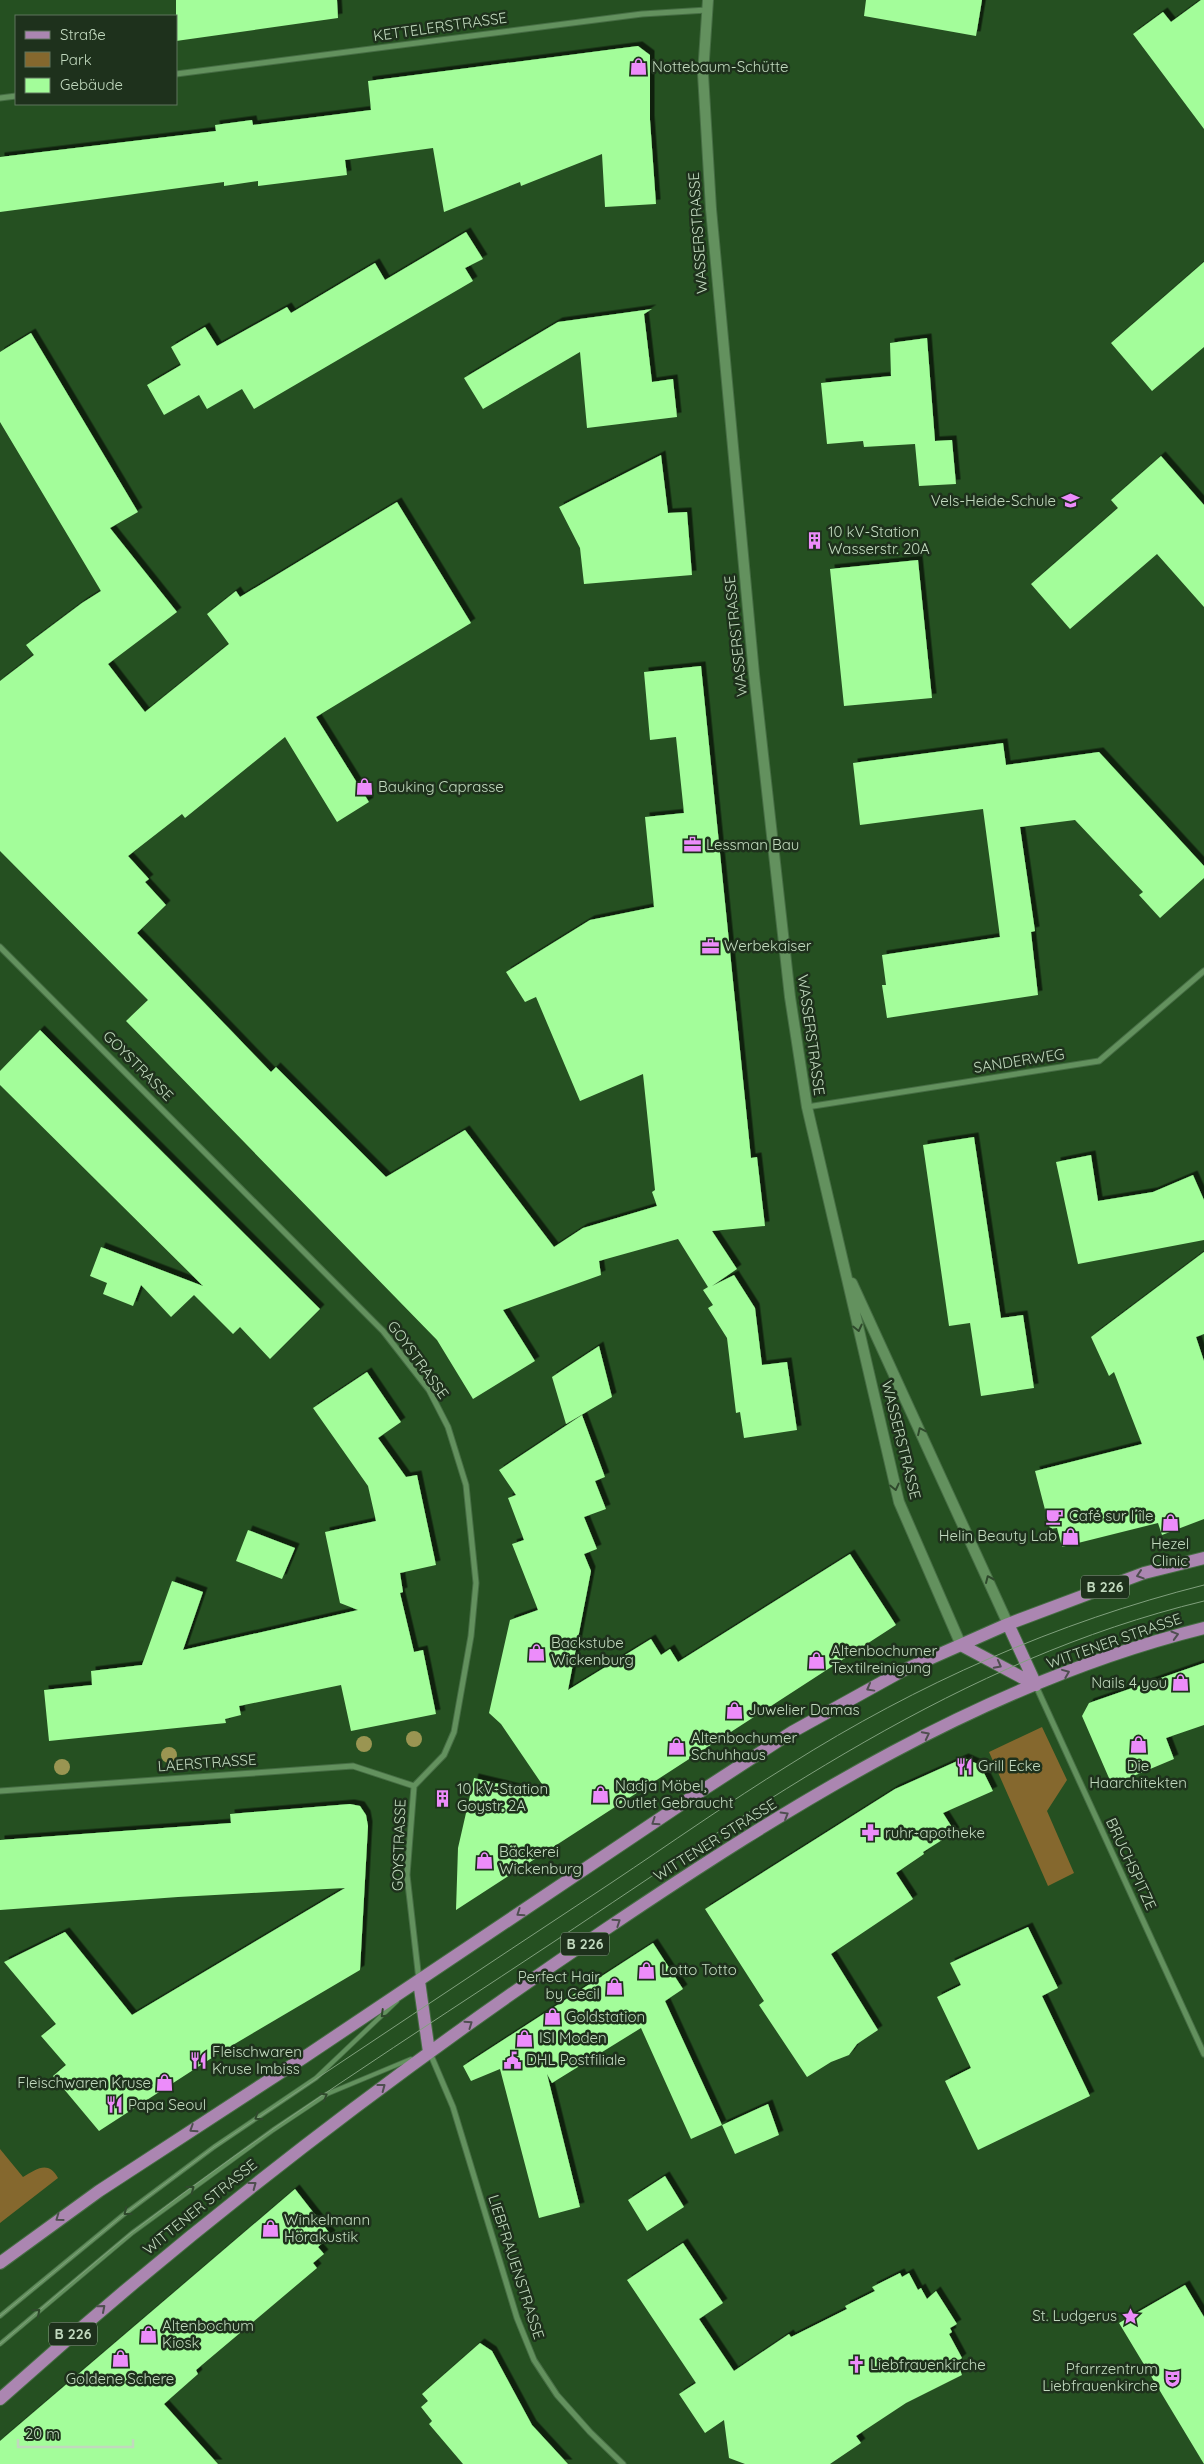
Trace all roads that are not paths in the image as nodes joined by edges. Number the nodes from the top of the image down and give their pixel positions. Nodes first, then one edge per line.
1 (708, 5) edge
2 (178, 74) edge
3 (15, 96) edge
4 (0, 98) edge
5 (0, 946) edge
6 (1204, 971) edge
7 (807, 1107) junction
8 (843, 1264) junction
9 (1204, 1558) edge
10 (1008, 1624) junction
11 (1204, 1628) edge
12 (961, 1645) junction
13 (1036, 1685) junction
14 (414, 1786) junction
15 (0, 1791) edge
16 (419, 1981) junction
17 (429, 2052) junction
18 (1204, 2054) edge
19 (0, 2263) edge
20 (0, 2316) edge
21 (0, 2344) edge
22 (0, 2399) edge
23 (623, 2464) edge

1 - 2 street, KETTELERSTRASSE
1 - 7 street, WASSERSTRASSE
3 - 4 street
5 - 14 street, GOYSTRASSE
6 - 7 street, SANDERWEG
7 - 8 street, WASSERSTRASSE
10 -> 8 street, WASSERSTRASSE
8 -> 12 street, WASSERSTRASSE
9 -> 10 main road, B 226
10 - 12 main road, B 226
10 - 13 main road, WITTENER STRASSE
13 -> 11 main road, WITTENER STRASSE / B 226
12 -> 13 main road, WITTENER STRASSE
12 -> 16 main road, B 226
17 -> 13 main road, WITTENER STRASSE / B 226
13 - 18 street, BRUCHSPITZE
14 - 15 street, LAERSTRASSE
14 - 16 street, GOYSTRASSE
16 - 17 main road
16 -> 19 main road, B 226
16 -> 20 lane
21 -> 17 lane
22 -> 17 main road, WITTENER STRASSE / B 226
17 - 23 street, LIEBFRAUENSTRASSE

